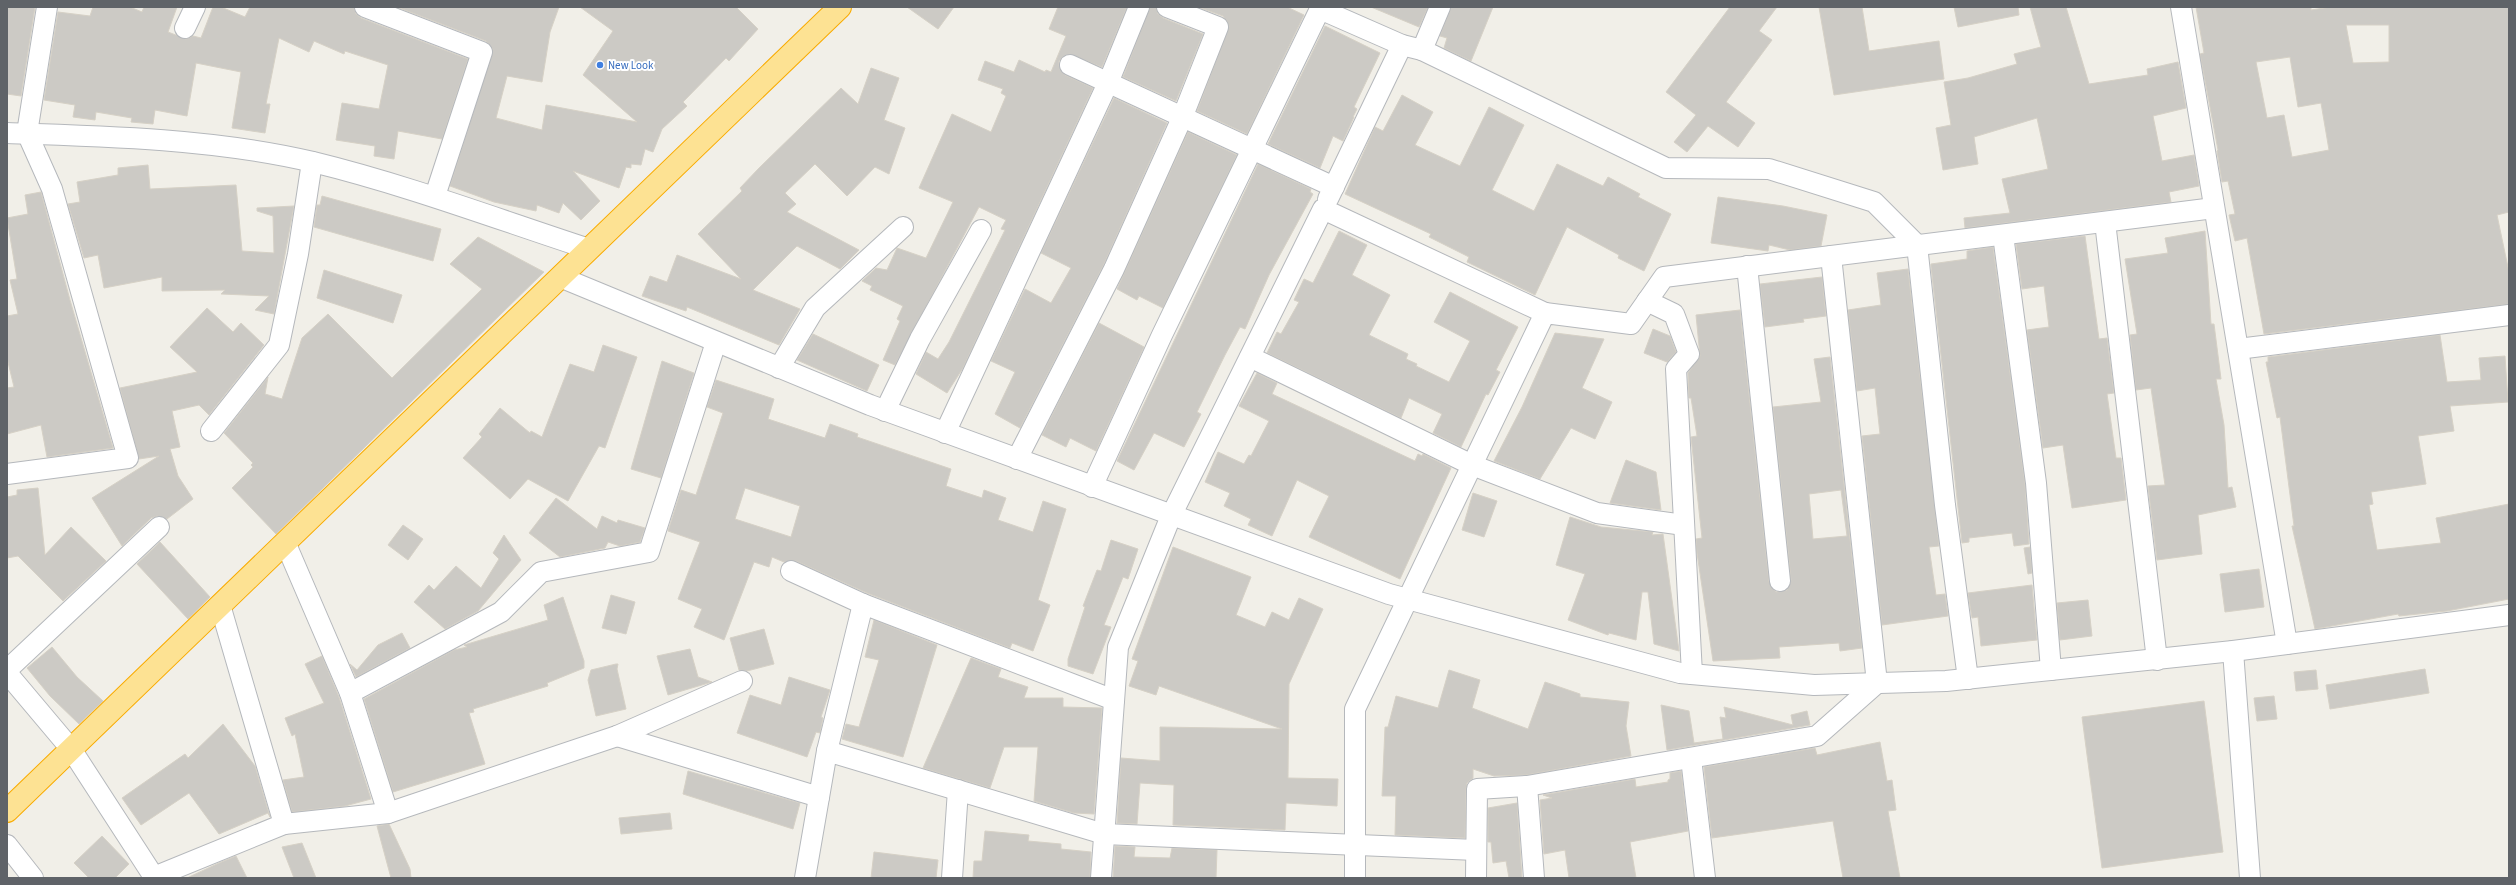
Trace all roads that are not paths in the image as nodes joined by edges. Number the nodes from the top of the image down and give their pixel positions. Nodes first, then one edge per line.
1 (47, 7) edge
2 (195, 7) edge
3 (365, 7) edge
4 (840, 7) edge
5 (1139, 7) edge
6 (1167, 7) edge
7 (1440, 7) edge
8 (2180, 7) edge
9 (1318, 8) edge
10 (185, 28) dead end
11 (1402, 45) junction
12 (1422, 50) junction
13 (1070, 66) dead end
14 (1108, 83) junction
15 (1182, 118) junction
16 (7, 133) edge
17 (27, 134) junction
18 (1251, 149) junction
19 (312, 162) junction
20 (1334, 187) junction
21 (435, 196) junction
22 (2214, 208) junction
23 (1323, 209) junction
24 (2105, 222) junction
25 (903, 227) dead end
26 (981, 230) dead end
27 (2004, 235) junction
28 (1918, 245) junction
29 (589, 249) junction
30 (1831, 256) junction
31 (1747, 266) junction
32 (560, 277) junction
33 (1646, 301) junction
34 (1545, 313) junction
35 (2509, 314) edge
36 (716, 342) junction
37 (2238, 349) junction
38 (1250, 357) junction
39 (779, 368) junction
40 (885, 411) junction
41 (211, 431) dead end
42 (945, 433) junction
43 (1017, 459) junction
44 (1472, 465) junction
45 (7, 474) edge
46 (1092, 487) junction
47 (1171, 516) junction
48 (1684, 525) junction
49 (159, 527) dead end
50 (285, 542) junction
51 (790, 571) dead end
52 (1780, 581) dead end
53 (1408, 599) junction
54 (863, 604) junction
55 (220, 605) junction
56 (2509, 615) edge
57 (2287, 644) junction
58 (2233, 652) junction
59 (2157, 660) junction
60 (7, 670) edge
61 (2051, 670) junction
62 (7, 673) edge
63 (1692, 674) junction
64 (1968, 679) junction
65 (742, 681) dead end
66 (1877, 683) junction
67 (350, 693) junction
68 (1114, 700) junction
69 (617, 736) junction
70 (71, 749) junction
71 (827, 751) junction
72 (1691, 758) junction
73 (1527, 786) junction
74 (958, 790) junction
75 (819, 798) junction
76 (7, 811) edge
77 (388, 813) junction
78 (284, 824) junction
79 (1104, 834) junction
80 (7, 845) edge
81 (1356, 845) junction
82 (1476, 850) junction
83 (184, 872) edge
84 (33, 878) edge
85 (805, 878) edge
86 (952, 878) edge
87 (1101, 878) edge
88 (1355, 878) edge
89 (1476, 878) edge
90 (1534, 878) edge
91 (1705, 878) edge
92 (2250, 878) edge

1 - 17 street
2 - 10 street
3 - 21 street
4 - 29 highway
5 - 14 street
6 - 15 street
7 - 12 street
8 - 22 street
9 - 11 street
9 - 18 street
11 - 12 street
11 - 20 street
12 - 28 street
13 - 14 street
14 - 15 street
14 - 42 street
15 - 18 street
15 - 43 street
16 - 17 street
17 - 19 street
17 - 45 street
18 - 20 street
18 - 46 street
19 - 21 street
19 - 41 street
20 - 23 street
21 - 29 street
22 - 24 street
22 - 37 street
23 - 34 street
23 - 38 street
24 - 27 street
24 - 59 street
25 - 39 street
26 - 40 street
27 - 28 street
27 - 61 street
28 - 30 street
28 - 64 street
29 - 32 highway
30 - 31 street
30 - 66 street
31 - 33 street
31 - 52 street
32 - 36 street
32 - 50 highway
33 - 34 street
33 - 48 street
34 - 44 street
35 - 37 street
36 - 39 street
36 - 67 street
37 - 57 street
38 - 44 street
38 - 47 street
39 - 40 street
40 - 42 street
42 - 43 street
43 - 46 street
44 - 48 street
44 - 53 street
46 - 47 street
47 - 53 street
47 - 68 street
48 - 63 street
49 - 60 street
50 - 55 highway
50 - 67 street
51 - 54 street
53 - 63 street
53 - 81 street
54 - 68 street
54 - 71 street
55 - 70 highway
55 - 78 street
56 - 57 street
57 - 58 street
58 - 59 street
58 - 92 street
59 - 61 street
61 - 64 street
62 - 70 street
63 - 66 street
64 - 66 street
65 - 69 street
66 - 72 street
67 - 77 street
68 - 79 street
69 - 75 street
69 - 77 street
70 - 76 highway
70 - 83 street
71 - 74 street
71 - 75 street
72 - 73 street
72 - 91 street
73 - 82 street
73 - 90 street
74 - 79 street
74 - 86 street
75 - 85 street
77 - 78 street
78 - 83 street
79 - 81 street
79 - 87 street
80 - 84 street
81 - 82 street
81 - 88 street
82 - 89 street

